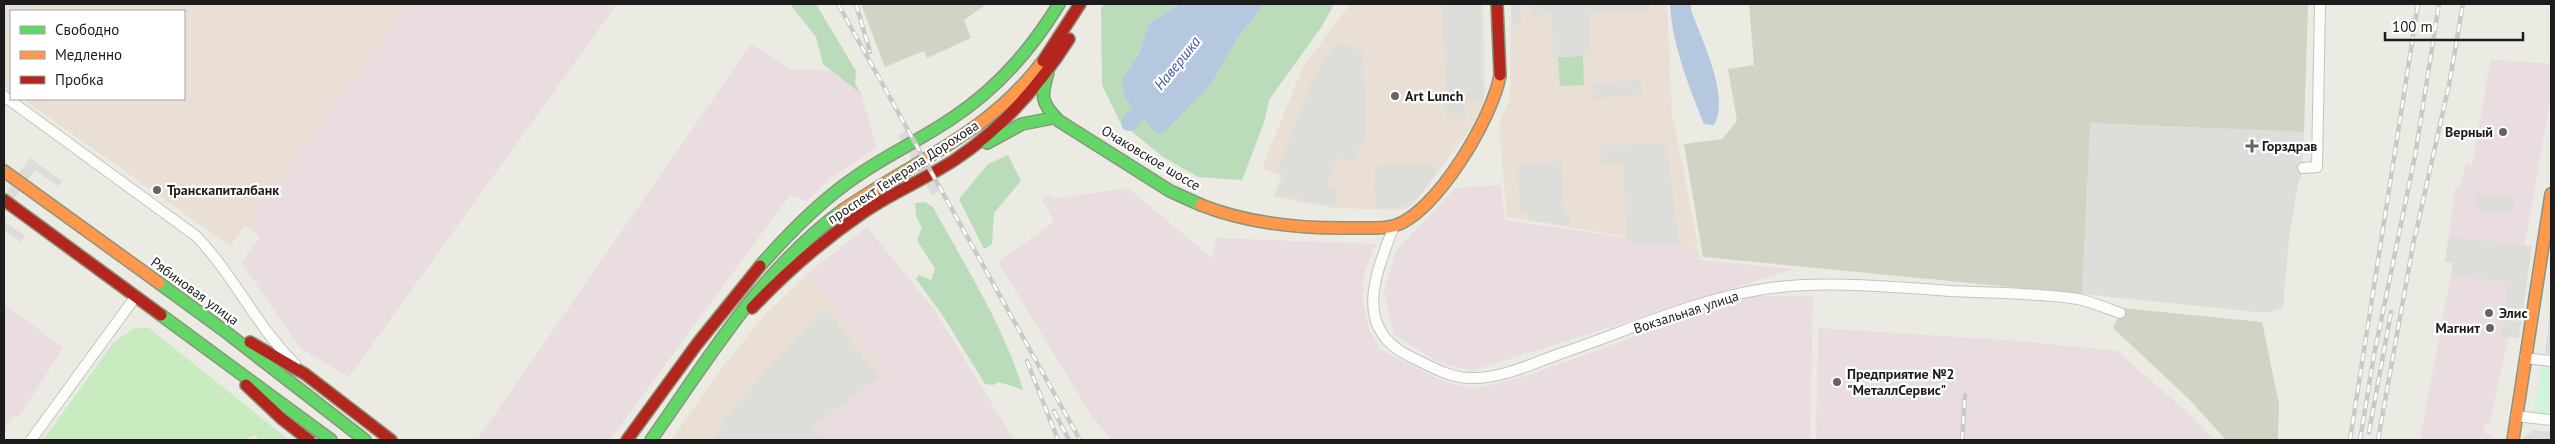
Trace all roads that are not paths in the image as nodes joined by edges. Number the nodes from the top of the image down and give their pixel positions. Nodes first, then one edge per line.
1 (1059, 4) edge
2 (1070, 4) edge
3 (1080, 4) edge
4 (1088, 4) edge
5 (1497, 4) edge
6 (2320, 4) edge
7 (1048, 72) junction
8 (4, 96) edge
9 (1053, 118) junction
10 (2303, 168) dead end
11 (935, 170) junction
12 (4, 171) edge
13 (2551, 194) edge
14 (4, 200) edge
15 (1394, 226) junction
16 (755, 272) junction
17 (136, 296) junction
18 (2120, 312) dead end
19 (222, 329) junction
20 (210, 349) junction
21 (2525, 358) junction
22 (2551, 361) edge
23 (305, 374) junction
24 (679, 398) junction
25 (2516, 416) junction
26 (2551, 420) edge
27 (31, 440) edge
28 (308, 440) edge
29 (331, 440) edge
30 (365, 440) edge
31 (391, 440) edge
32 (627, 440) edge
33 (650, 440) edge
34 (2513, 440) edge

1 - 16 main road, проспект Генерала Дорохова
2 - 16 main road, проспект Генерала Дорохова
3 - 24 main road, проспект Генерала Дорохова
4 - 7 main road, проспект Генерала Дорохова
5 - 15 main road, Очаковское шоссе
6 - 10 street
7 - 9 main road
7 - 11 main road, проспект Генерала Дорохова
8 - 23 street
9 - 11 main road
9 - 15 main road, Очаковское шоссе
11 - 24 main road, проспект Генерала Дорохова
12 - 19 main road, Рябиновая улица
13 - 21 main road
14 - 17 main road
15 - 18 street, Вокзальная улица
16 - 32 main road, проспект Генерала Дорохова
17 - 20 main road
17 - 27 street
19 - 23 main road
19 - 30 main road, Рябиновая улица
20 - 28 main road
20 - 29 main road
21 - 22 street
21 - 25 main road
23 - 31 main road
24 - 33 main road, проспект Генерала Дорохова
25 - 26 street
25 - 34 main road

